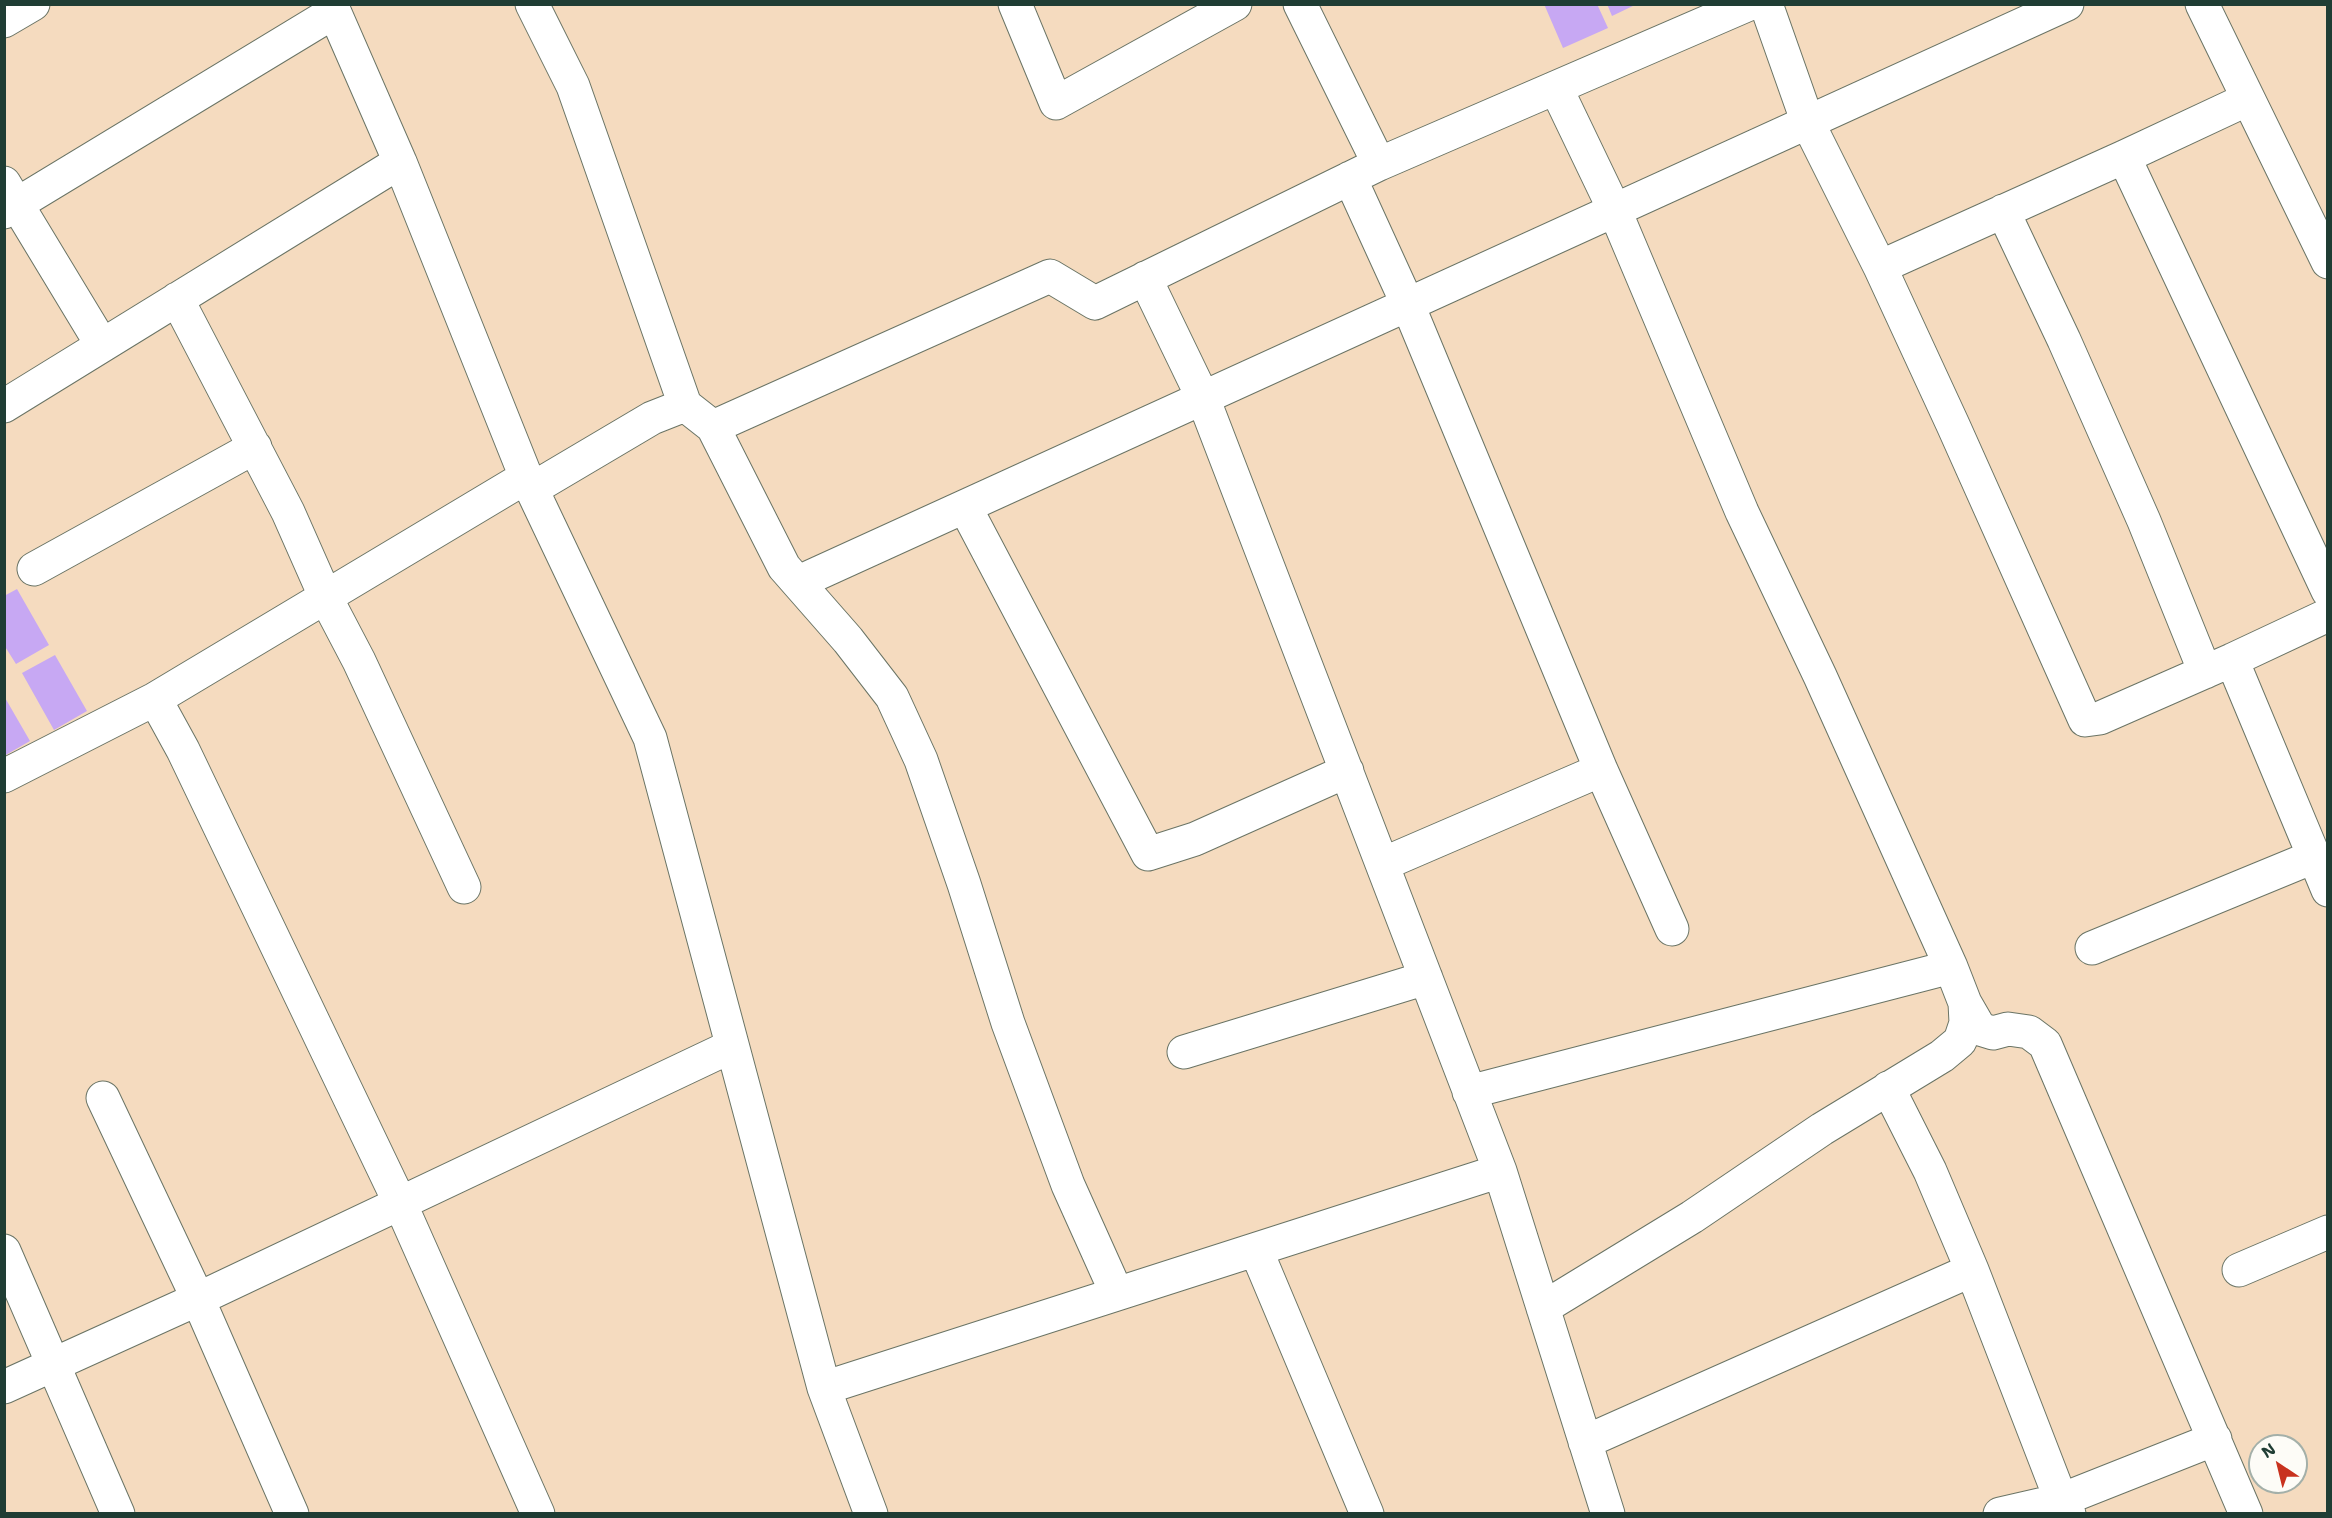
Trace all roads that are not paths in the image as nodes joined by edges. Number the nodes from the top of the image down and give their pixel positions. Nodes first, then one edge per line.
1 (33, 4) edge
2 (532, 4) edge
3 (1016, 4) edge
4 (1235, 4) edge
5 (1300, 4) edge
6 (1749, 4) edge
7 (1766, 4) edge
8 (2067, 4) edge
9 (2202, 4) edge
10 (332, 8) edge
11 (4, 21) edge
12 (1556, 88) junction
13 (2248, 99) junction
14 (1808, 123) junction
15 (2124, 158) junction
16 (400, 162) junction
17 (1379, 164) junction
18 (1350, 178) junction
19 (9, 199) edge
20 (1615, 211) junction
21 (2003, 211) junction
22 (2328, 262) edge
23 (1880, 267) junction
24 (1145, 278) junction
25 (177, 299) junction
26 (1408, 305) junction
27 (102, 345) junction
28 (1203, 398) junction
29 (685, 405) junction
30 (4, 406) edge
31 (713, 427) junction
32 (255, 447) junction
33 (529, 483) junction
34 (965, 507) junction
35 (34, 569) dead end
36 (799, 582) junction
37 (2328, 591) edge
38 (326, 598) junction
39 (2328, 615) edge
40 (2218, 666) junction
41 (155, 699) junction
42 (1601, 770) junction
43 (1347, 771) junction
44 (4, 776) edge
45 (2314, 838) edge
46 (1383, 864) junction
47 (464, 887) dead end
48 (2328, 890) edge
49 (1672, 929) dead end
50 (2092, 948) dead end
51 (1951, 967) junction
52 (1426, 978) junction
53 (1965, 1003) junction
54 (732, 1046) junction
55 (1184, 1052) dead end
56 (1888, 1088) junction
57 (1469, 1092) junction
58 (103, 1098) dead end
59 (1500, 1171) junction
60 (400, 1203) junction
61 (2328, 1232) edge
62 (1256, 1250) junction
63 (4, 1251) edge
64 (1972, 1270) junction
65 (2240, 1270) dead end
66 (1117, 1294) junction
67 (198, 1299) junction
68 (1543, 1308) junction
69 (53, 1365) junction
70 (4, 1387) edge
71 (824, 1388) junction
72 (2215, 1439) junction
73 (1586, 1442) junction
74 (2065, 1507) edge
75 (118, 1514) edge
76 (292, 1514) edge
77 (538, 1514) edge
78 (871, 1514) edge
79 (1367, 1514) edge
80 (1608, 1514) edge
81 (2001, 1514) edge
82 (2246, 1514) edge

1 - 11 street
2 - 29 street
3 - 4 street
5 - 17 street
6 - 12 street
7 - 14 street
8 - 14 street
9 - 13 street
10 - 16 street
10 - 19 street
12 - 17 street
12 - 20 street
13 - 15 street
13 - 22 street
14 - 20 street
14 - 23 street
15 - 21 street
15 - 37 street
16 - 25 street
16 - 33 street
17 - 18 street
18 - 24 street
18 - 26 street
19 - 27 street
20 - 26 street
20 - 51 street
21 - 23 street
21 - 40 street
23 - 40 street
24 - 28 street
24 - 31 street
25 - 27 street
25 - 32 street
26 - 28 street
26 - 42 street
27 - 30 street
28 - 34 street
28 - 43 street
29 - 31 street
29 - 33 street
31 - 36 street
32 - 35 street
32 - 38 street
33 - 38 street
33 - 54 street
34 - 36 street
34 - 43 street
36 - 66 street
38 - 41 street
38 - 47 street
39 - 40 street
40 - 45 street
41 - 44 street
41 - 60 street
42 - 46 street
42 - 49 street
43 - 46 street
45 - 48 street
45 - 50 street
46 - 52 street
51 - 53 street
51 - 57 street
52 - 55 street
52 - 57 street
53 - 56 street
53 - 72 street
54 - 60 street
54 - 71 street
56 - 64 street
56 - 68 street
57 - 59 street
58 - 67 street
59 - 62 street
59 - 68 street
60 - 67 street
60 - 77 street
61 - 65 street
62 - 66 street
62 - 79 street
63 - 69 street
64 - 73 street
64 - 74 street
66 - 71 street
67 - 69 street
67 - 76 street
68 - 73 street
69 - 70 street
69 - 75 street
71 - 78 street
72 - 74 street
72 - 82 street
73 - 80 street
74 - 81 street

